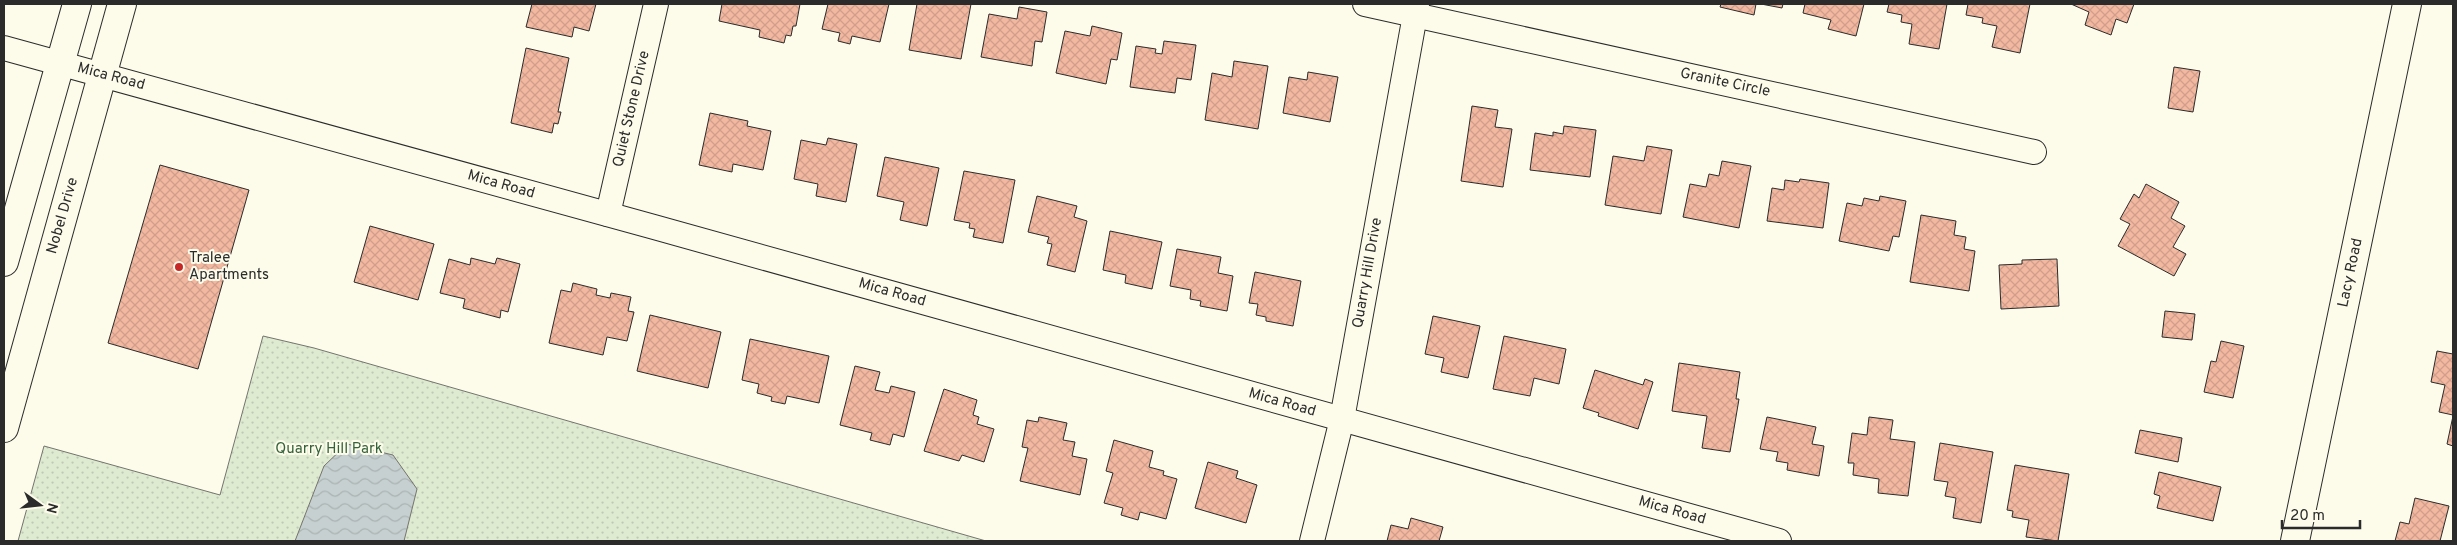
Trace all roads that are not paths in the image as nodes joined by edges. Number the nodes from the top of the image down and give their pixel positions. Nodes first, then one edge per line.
1 (77, 4) edge
2 (122, 4) edge
3 (656, 4) edge
4 (1364, 4) edge
5 (2407, 4) edge
6 (1416, 9) edge
7 (4, 48) edge
8 (60, 63) junction
9 (102, 75) junction
10 (2034, 152) dead end
11 (608, 214) junction
12 (4, 262) edge
13 (1342, 419) junction
14 (4, 428) edge
15 (1312, 541) edge
16 (1779, 541) edge
17 (2295, 541) edge

1 - 8 street
2 - 9 street, Nobel Drive
3 - 11 street, Quiet Stone Drive
4 - 6 street, Granite Circle
5 - 17 street, Lacy Road
6 - 10 street, Granite Circle
6 - 13 street, Quarry Hill Drive
7 - 8 street, Mica Road
8 - 9 street, Mica Road
8 - 12 street
9 - 11 street, Mica Road
9 - 14 street, Nobel Drive
11 - 13 street, Mica Road
13 - 15 street, Quarry Hill Drive
13 - 16 street, Mica Road

